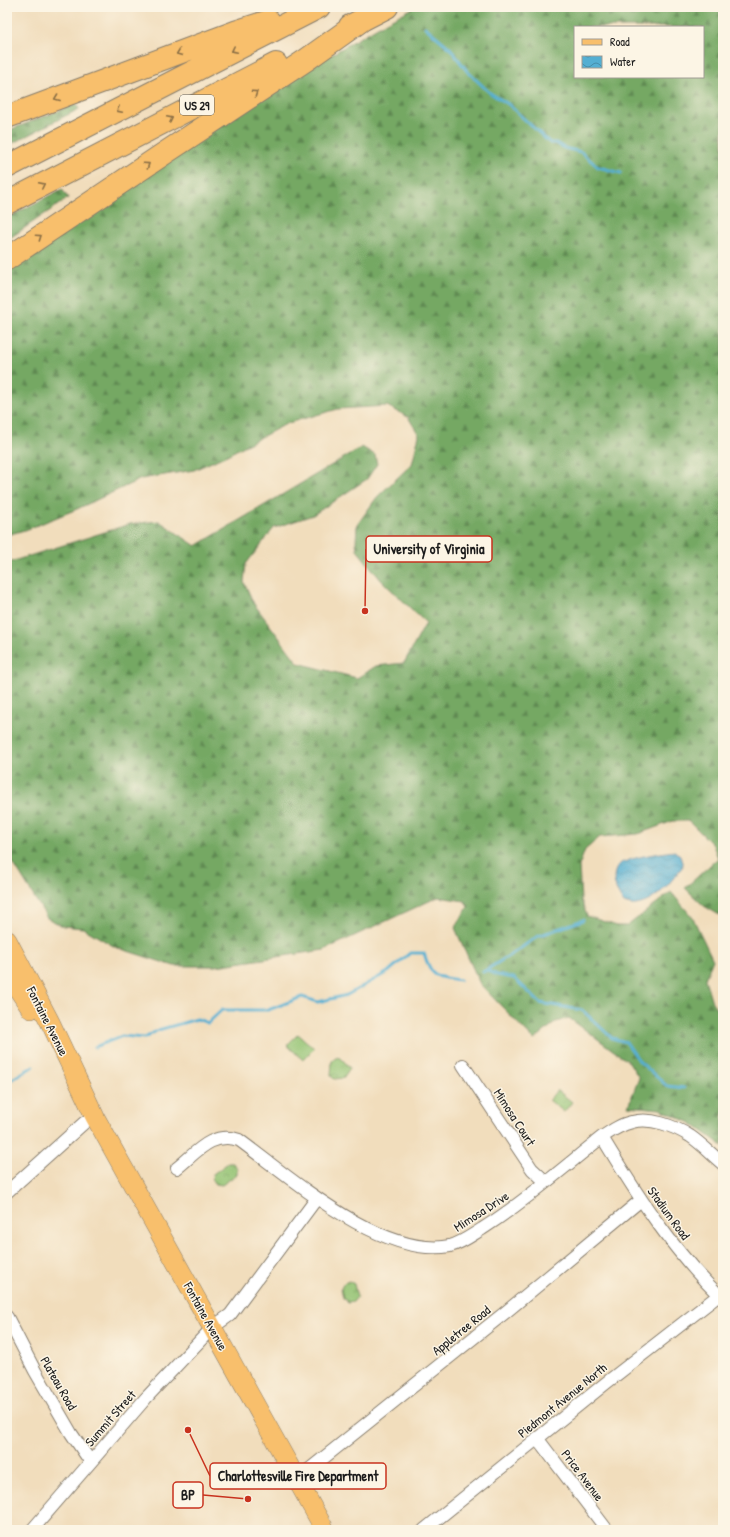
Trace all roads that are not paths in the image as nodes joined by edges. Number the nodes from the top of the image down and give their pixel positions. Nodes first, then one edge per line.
1 (308, 7) edge
2 (319, 7) edge
3 (388, 7) edge
4 (362, 20) junction
5 (7, 117) edge
6 (7, 167) edge
7 (7, 202) edge
8 (7, 259) edge
9 (7, 940) edge
10 (7, 972) edge
11 (463, 1065) dead end
12 (91, 1110) junction
13 (602, 1137) junction
14 (723, 1164) edge
15 (177, 1168) dead end
16 (546, 1182) junction
17 (7, 1192) edge
18 (317, 1198) junction
19 (641, 1200) junction
20 (721, 1297) edge
21 (7, 1317) edge
22 (212, 1327) junction
23 (537, 1438) junction
24 (90, 1461) junction
25 (296, 1480) junction
26 (32, 1530) edge
27 (325, 1530) edge
28 (424, 1530) edge
29 (607, 1530) edge

1 -> 5 highway
2 -> 6 highway, US 29
3 - 4 highway, US 29
7 -> 4 highway, US 29
8 -> 4 highway
9 - 12 main road, Fontaine Avenue
10 - 12 main road, Fontaine Avenue
11 - 16 street, Mimosa Court
12 - 17 street
12 - 22 main road, Fontaine Avenue
13 - 14 street, Mimosa Drive
13 - 16 street, Mimosa Drive
13 - 19 street, Stadium Road
15 - 18 street, Mimosa Drive
16 - 18 street, Mimosa Drive
18 - 22 street
19 - 20 street, Stadium Road
19 - 25 street, Appletree Road
20 - 23 street, Piedmont Avenue North
21 - 24 street, Plateau Road
22 - 24 street, Summit Street
22 - 25 main road, Fontaine Avenue
23 - 28 street, Piedmont Avenue North
23 - 29 street, Price Avenue
24 - 26 street, Summit Street
25 - 27 main road, Fontaine Avenue

